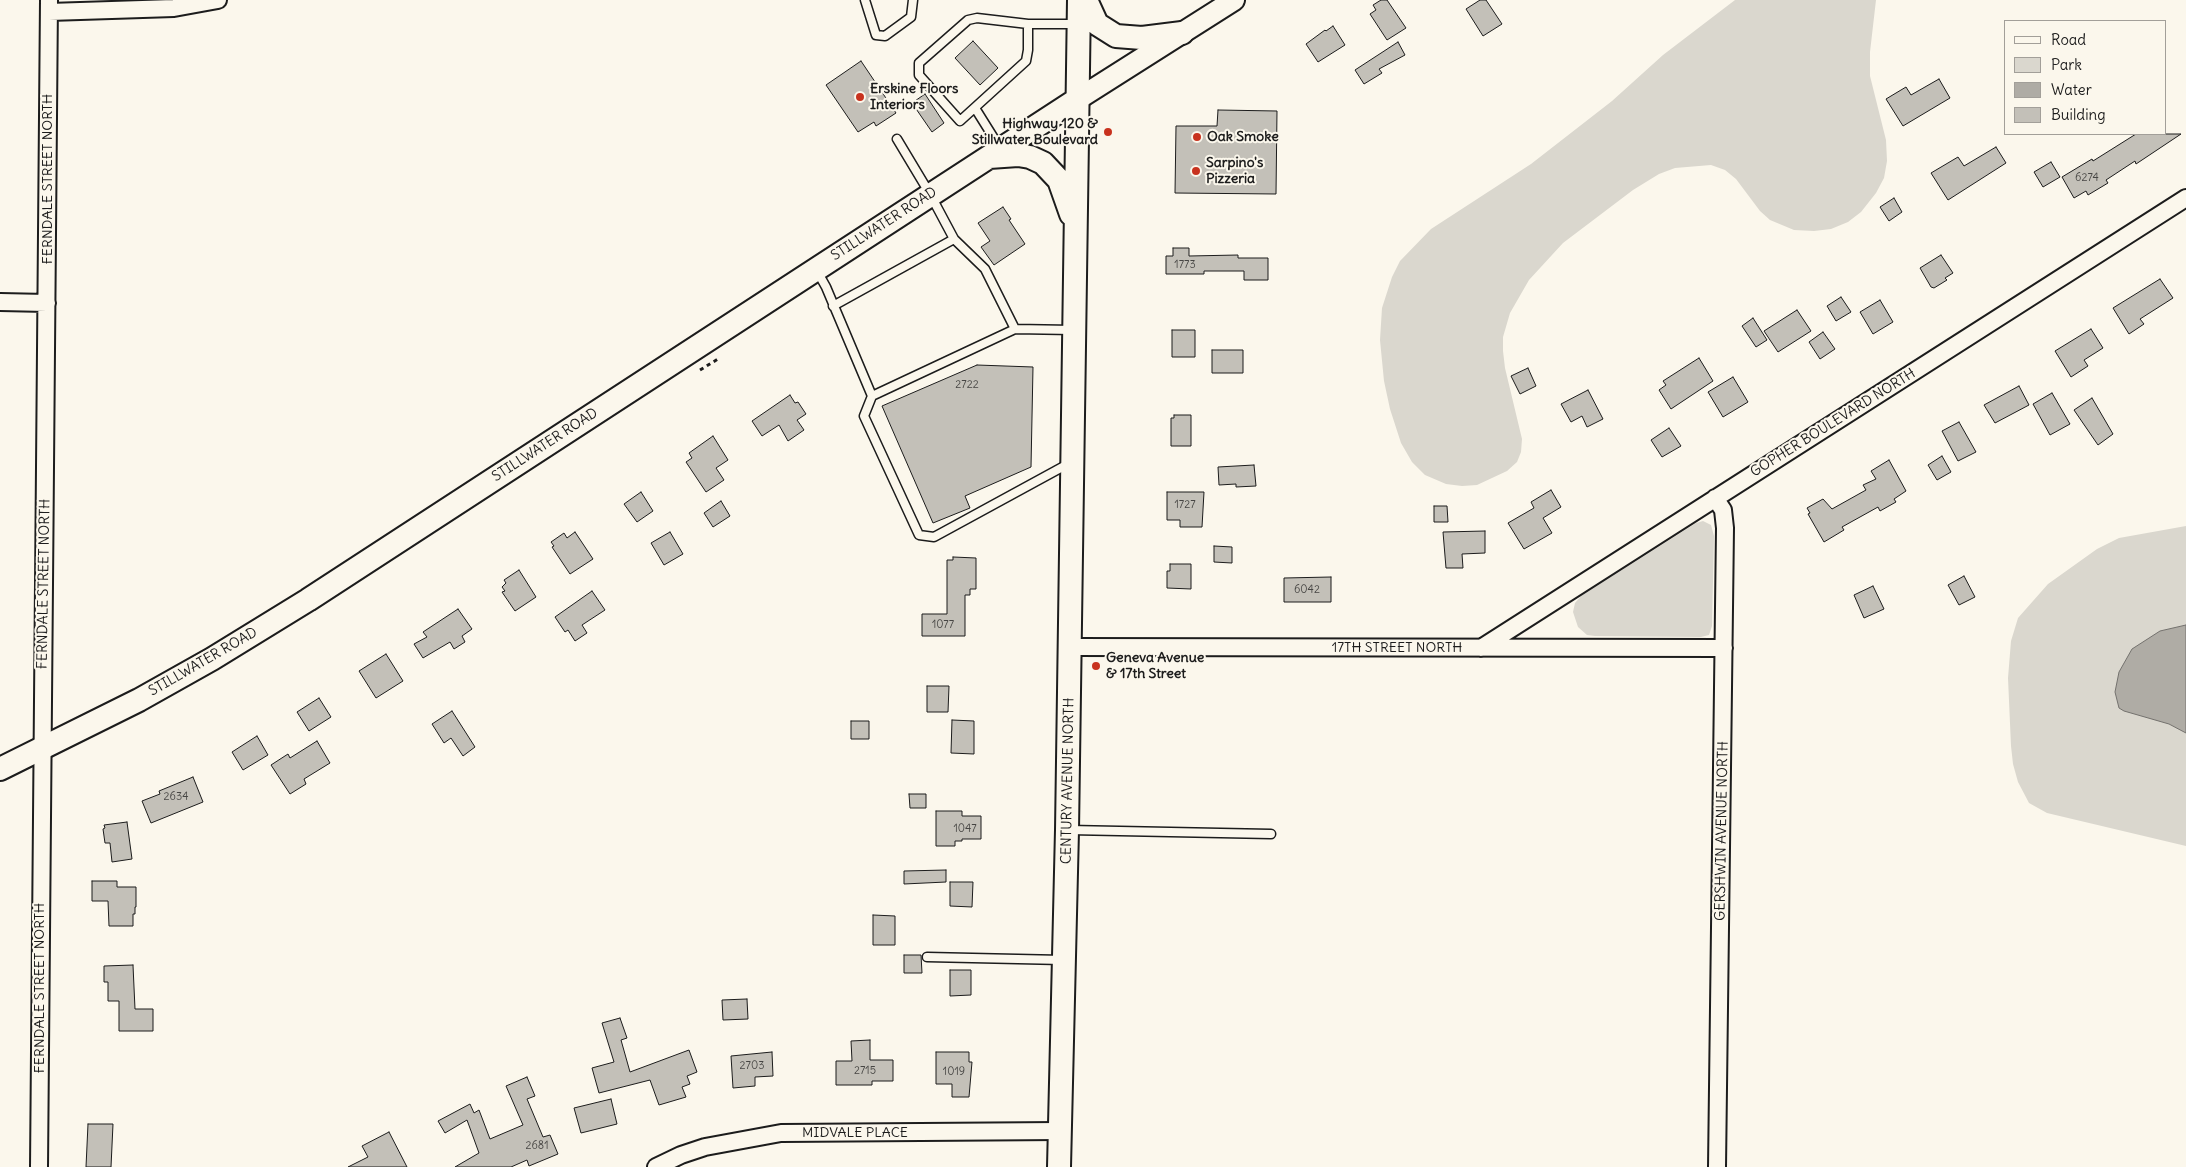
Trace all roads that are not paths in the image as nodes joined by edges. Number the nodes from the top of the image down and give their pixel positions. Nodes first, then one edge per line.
1 (218, 0) edge
2 (865, 0) edge
3 (913, 0) edge
4 (1079, 0) edge
5 (1086, 0) edge
6 (1234, 0) edge
7 (49, 6) edge
8 (1028, 24) junction
9 (1079, 24) junction
10 (1182, 32) junction
11 (1078, 99) junction
12 (975, 108) junction
13 (897, 139) dead end
14 (994, 153) junction
15 (930, 194) junction
16 (2186, 198) edge
17 (1076, 232) junction
18 (954, 240) junction
19 (816, 269) junction
20 (0, 302) edge
21 (47, 303) junction
22 (833, 306) junction
23 (1015, 329) junction
24 (1075, 330) junction
25 (872, 396) junction
26 (1073, 461) junction
27 (1715, 498) junction
28 (1070, 647) junction
29 (1480, 648) junction
30 (1724, 648) junction
31 (41, 749) junction
32 (0, 769) edge
33 (1067, 830) junction
34 (1271, 834) dead end
35 (927, 957) dead end
36 (1065, 960) junction
37 (1060, 1131) junction
38 (40, 1167) edge
39 (656, 1167) edge
40 (1059, 1167) edge
41 (1717, 1167) edge

1 - 7 street
2 - 3 lane
4 - 9 main road, CENTURY AVENUE NORTH
5 - 10 main road
6 - 10 street
7 - 21 street, FERNDALE STREET NORTH
8 - 9 lane
8 - 12 lane
8 - 12 lane
9 - 11 main road, CENTURY AVENUE NORTH
10 - 11 street
11 - 14 main road, STILLWATER ROAD
11 - 17 main road, CENTURY AVENUE NORTH
12 - 14 lane
13 - 15 lane
14 - 15 main road, STILLWATER ROAD
14 - 17 main road
15 - 18 lane
15 - 19 main road, STILLWATER ROAD
16 - 27 street, GOPHER BOULEVARD NORTH
17 - 24 main road, CENTURY AVENUE NORTH
18 - 22 lane
18 - 23 lane
19 - 22 lane
19 - 31 main road, STILLWATER ROAD
20 - 21 street
21 - 31 street, FERNDALE STREET NORTH
22 - 25 lane
23 - 24 lane
23 - 25 lane
24 - 26 main road, CENTURY AVENUE NORTH
25 - 26 lane
26 - 28 main road, CENTURY AVENUE NORTH
27 - 29 street, GOPHER BOULEVARD NORTH
27 - 30 street, GERSHWIN AVENUE NORTH
28 - 29 street, 17TH STREET NORTH
28 - 33 main road, CENTURY AVENUE NORTH
29 - 30 street, 17TH STREET NORTH
30 - 41 street, GERSHWIN AVENUE NORTH
31 - 32 main road, STILLWATER ROAD
31 - 38 street, FERNDALE STREET NORTH
33 - 34 lane
33 - 36 main road, CENTURY AVENUE NORTH
35 - 36 lane
36 - 37 main road, CENTURY AVENUE NORTH
37 - 39 street, MIDVALE PLACE
37 - 40 main road, CENTURY AVENUE NORTH

